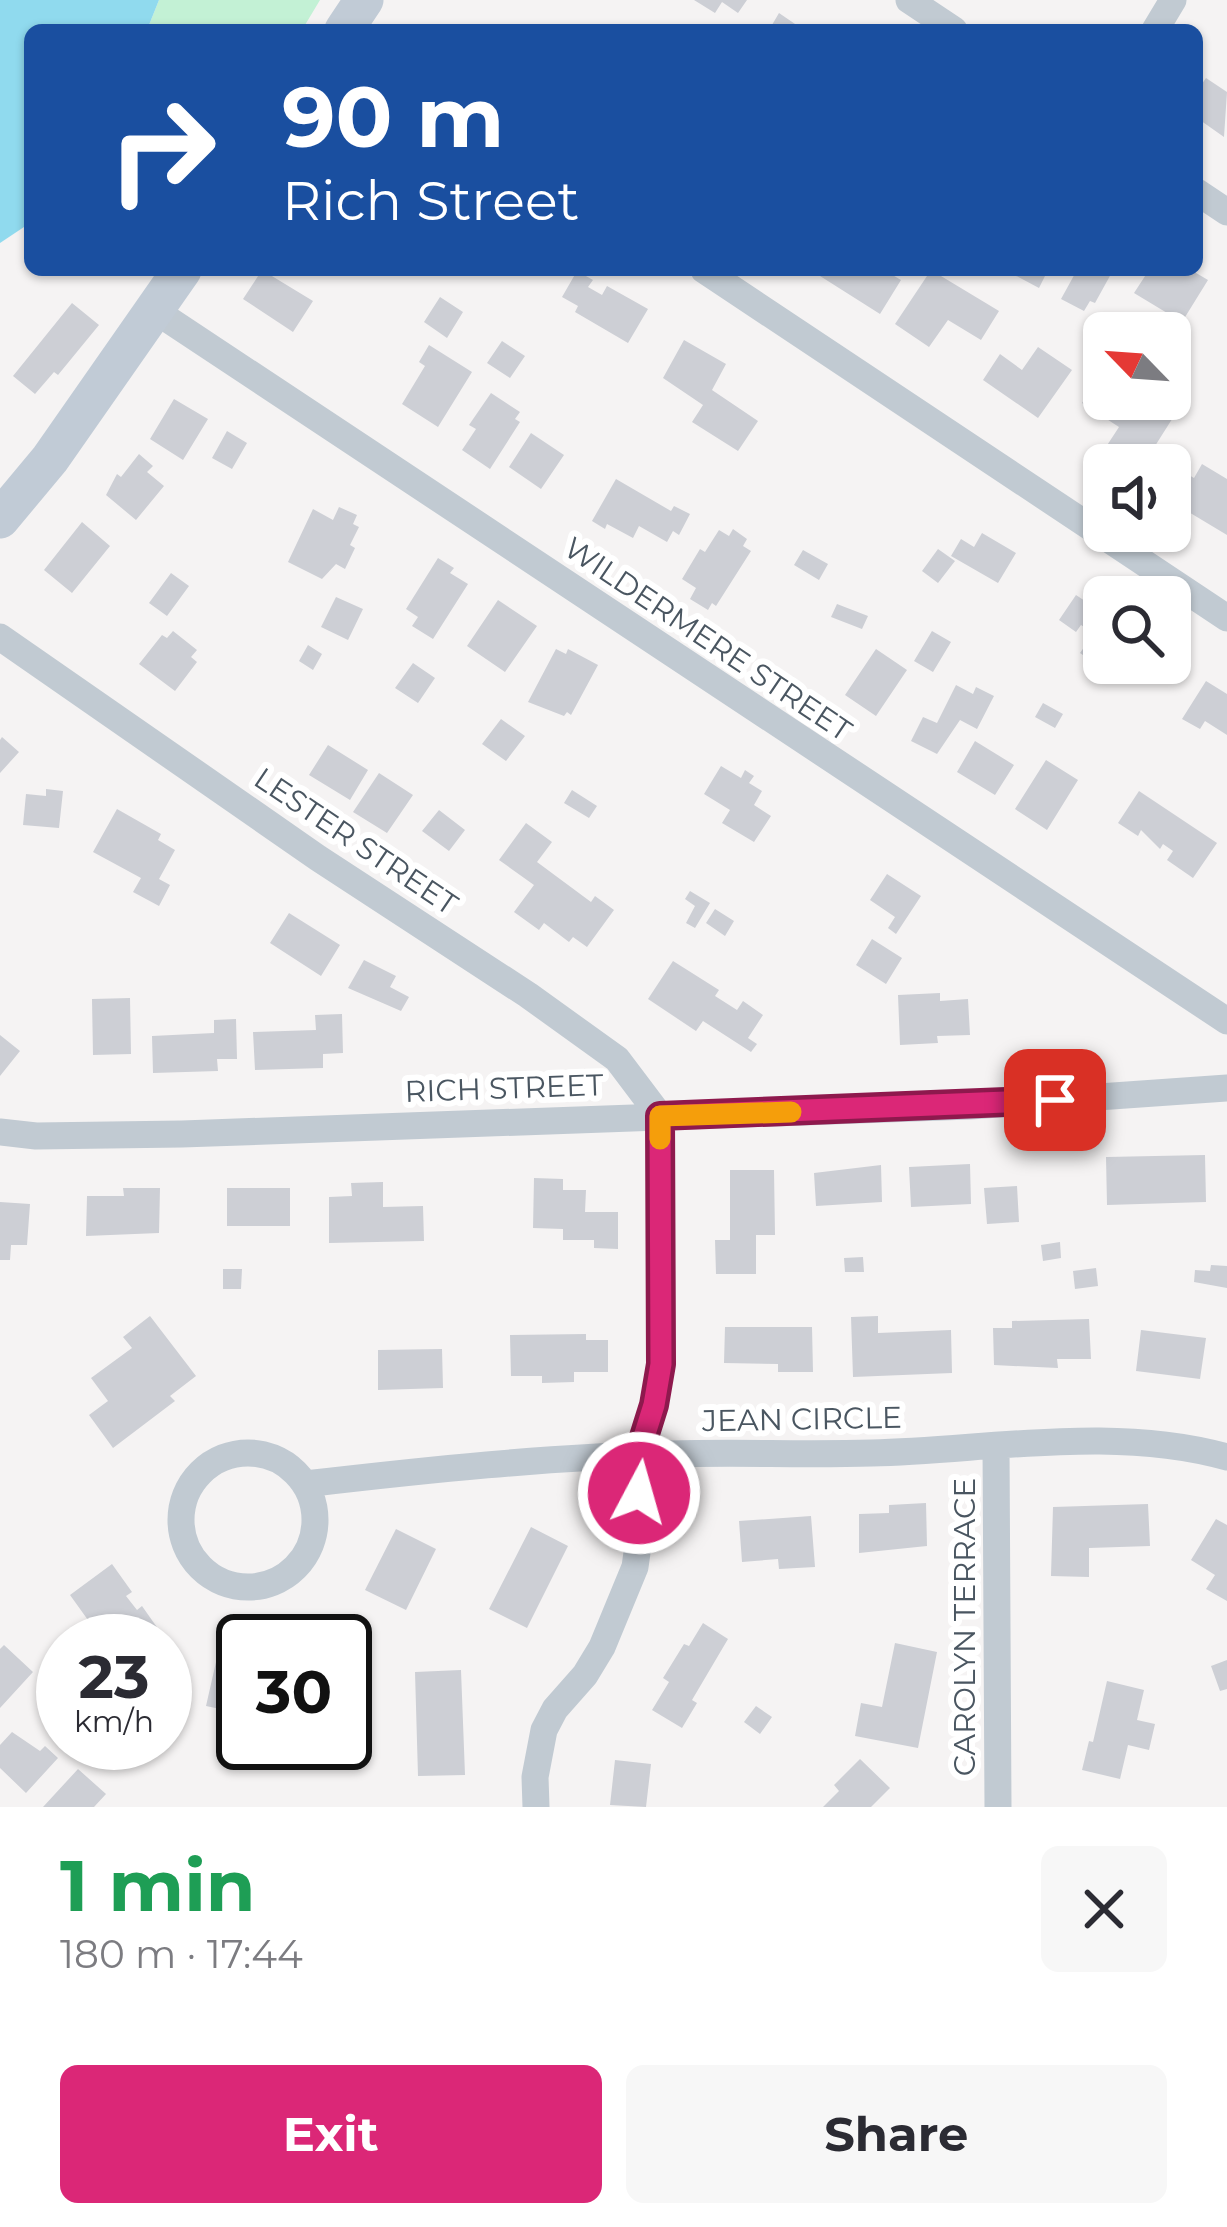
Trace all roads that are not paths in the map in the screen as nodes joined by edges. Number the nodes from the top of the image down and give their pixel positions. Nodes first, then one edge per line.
1 (909, 0) edge
2 (945, 24) edge
3 (178, 276) edge
4 (713, 276) edge
5 (154, 310) junction
6 (0, 519) edge
7 (1227, 618) edge
8 (0, 637) edge
9 (1227, 1021) edge
10 (1227, 1088) edge
11 (660, 1116) junction
12 (0, 1132) edge
13 (995, 1446) junction
14 (638, 1456) junction
15 (1227, 1457) edge
16 (305, 1484) junction
17 (536, 1807) edge
18 (998, 1807) edge

1 - 2 street
3 - 5 main road
4 - 7 street
5 - 6 main road
5 - 9 street, WILDERMERE STREET
8 - 11 street, LESTER STREET
10 - 11 street, RICH STREET
11 - 12 street, RICH STREET
11 - 14 street
13 - 14 street, JEAN CIRCLE
13 - 15 street, JEAN CIRCLE
13 - 18 street, CAROLYN TERRACE
14 - 16 street, JEAN CIRCLE
14 - 17 street
16 - 16 street

